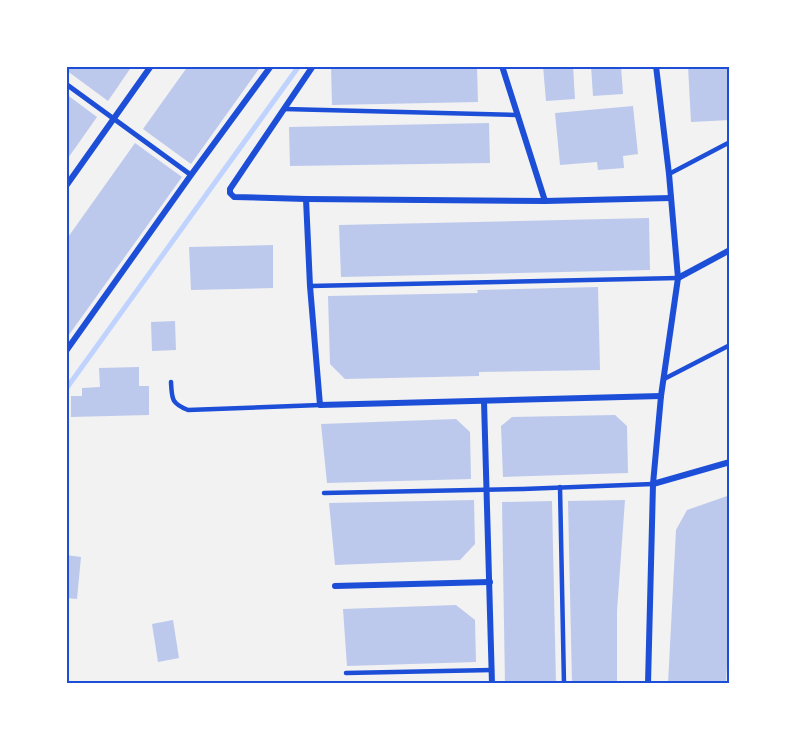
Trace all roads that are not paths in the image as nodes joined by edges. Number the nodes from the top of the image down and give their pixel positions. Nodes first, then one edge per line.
1 (151, 66) edge
2 (271, 66) edge
3 (313, 66) edge
4 (502, 66) edge
5 (656, 66) edge
6 (66, 84) edge
7 (284, 109) junction
8 (517, 115) junction
9 (114, 119) junction
10 (730, 142) edge
11 (669, 174) junction
12 (191, 175) junction
13 (66, 186) edge
14 (671, 198) junction
15 (306, 199) junction
16 (545, 201) junction
17 (730, 250) edge
18 (678, 278) junction
19 (310, 286) junction
20 (730, 345) edge
21 (66, 351) edge
22 (664, 379) junction
23 (171, 382) dead end
24 (661, 396) junction
25 (484, 401) junction
26 (320, 405) junction
27 (730, 462) edge
28 (653, 484) junction
29 (560, 487) junction
30 (488, 489) junction
31 (324, 493) dead end
32 (490, 582) junction
33 (335, 586) dead end
34 (492, 670) junction
35 (346, 673) dead end
36 (492, 684) edge
37 (564, 684) edge
38 (648, 684) edge

1 - 9 street
2 - 12 street
3 - 7 street
4 - 8 street
5 - 11 street
6 - 9 street
7 - 8 lane
7 - 15 street
8 - 16 street
9 - 12 street
9 - 13 street
10 - 11 lane
11 - 14 street
12 - 21 street
14 - 16 street
14 - 18 street
15 - 16 street
15 - 19 street
17 - 18 street
18 - 19 lane
18 - 22 street
19 - 26 street
20 - 22 lane
22 - 24 street
23 - 26 lane
24 - 25 street
24 - 28 street
25 - 26 street
25 - 30 street
27 - 28 street
28 - 29 lane
28 - 38 street
29 - 30 lane
29 - 37 lane
30 - 31 lane
30 - 32 street
32 - 33 street
32 - 34 street
34 - 35 lane
34 - 36 street

